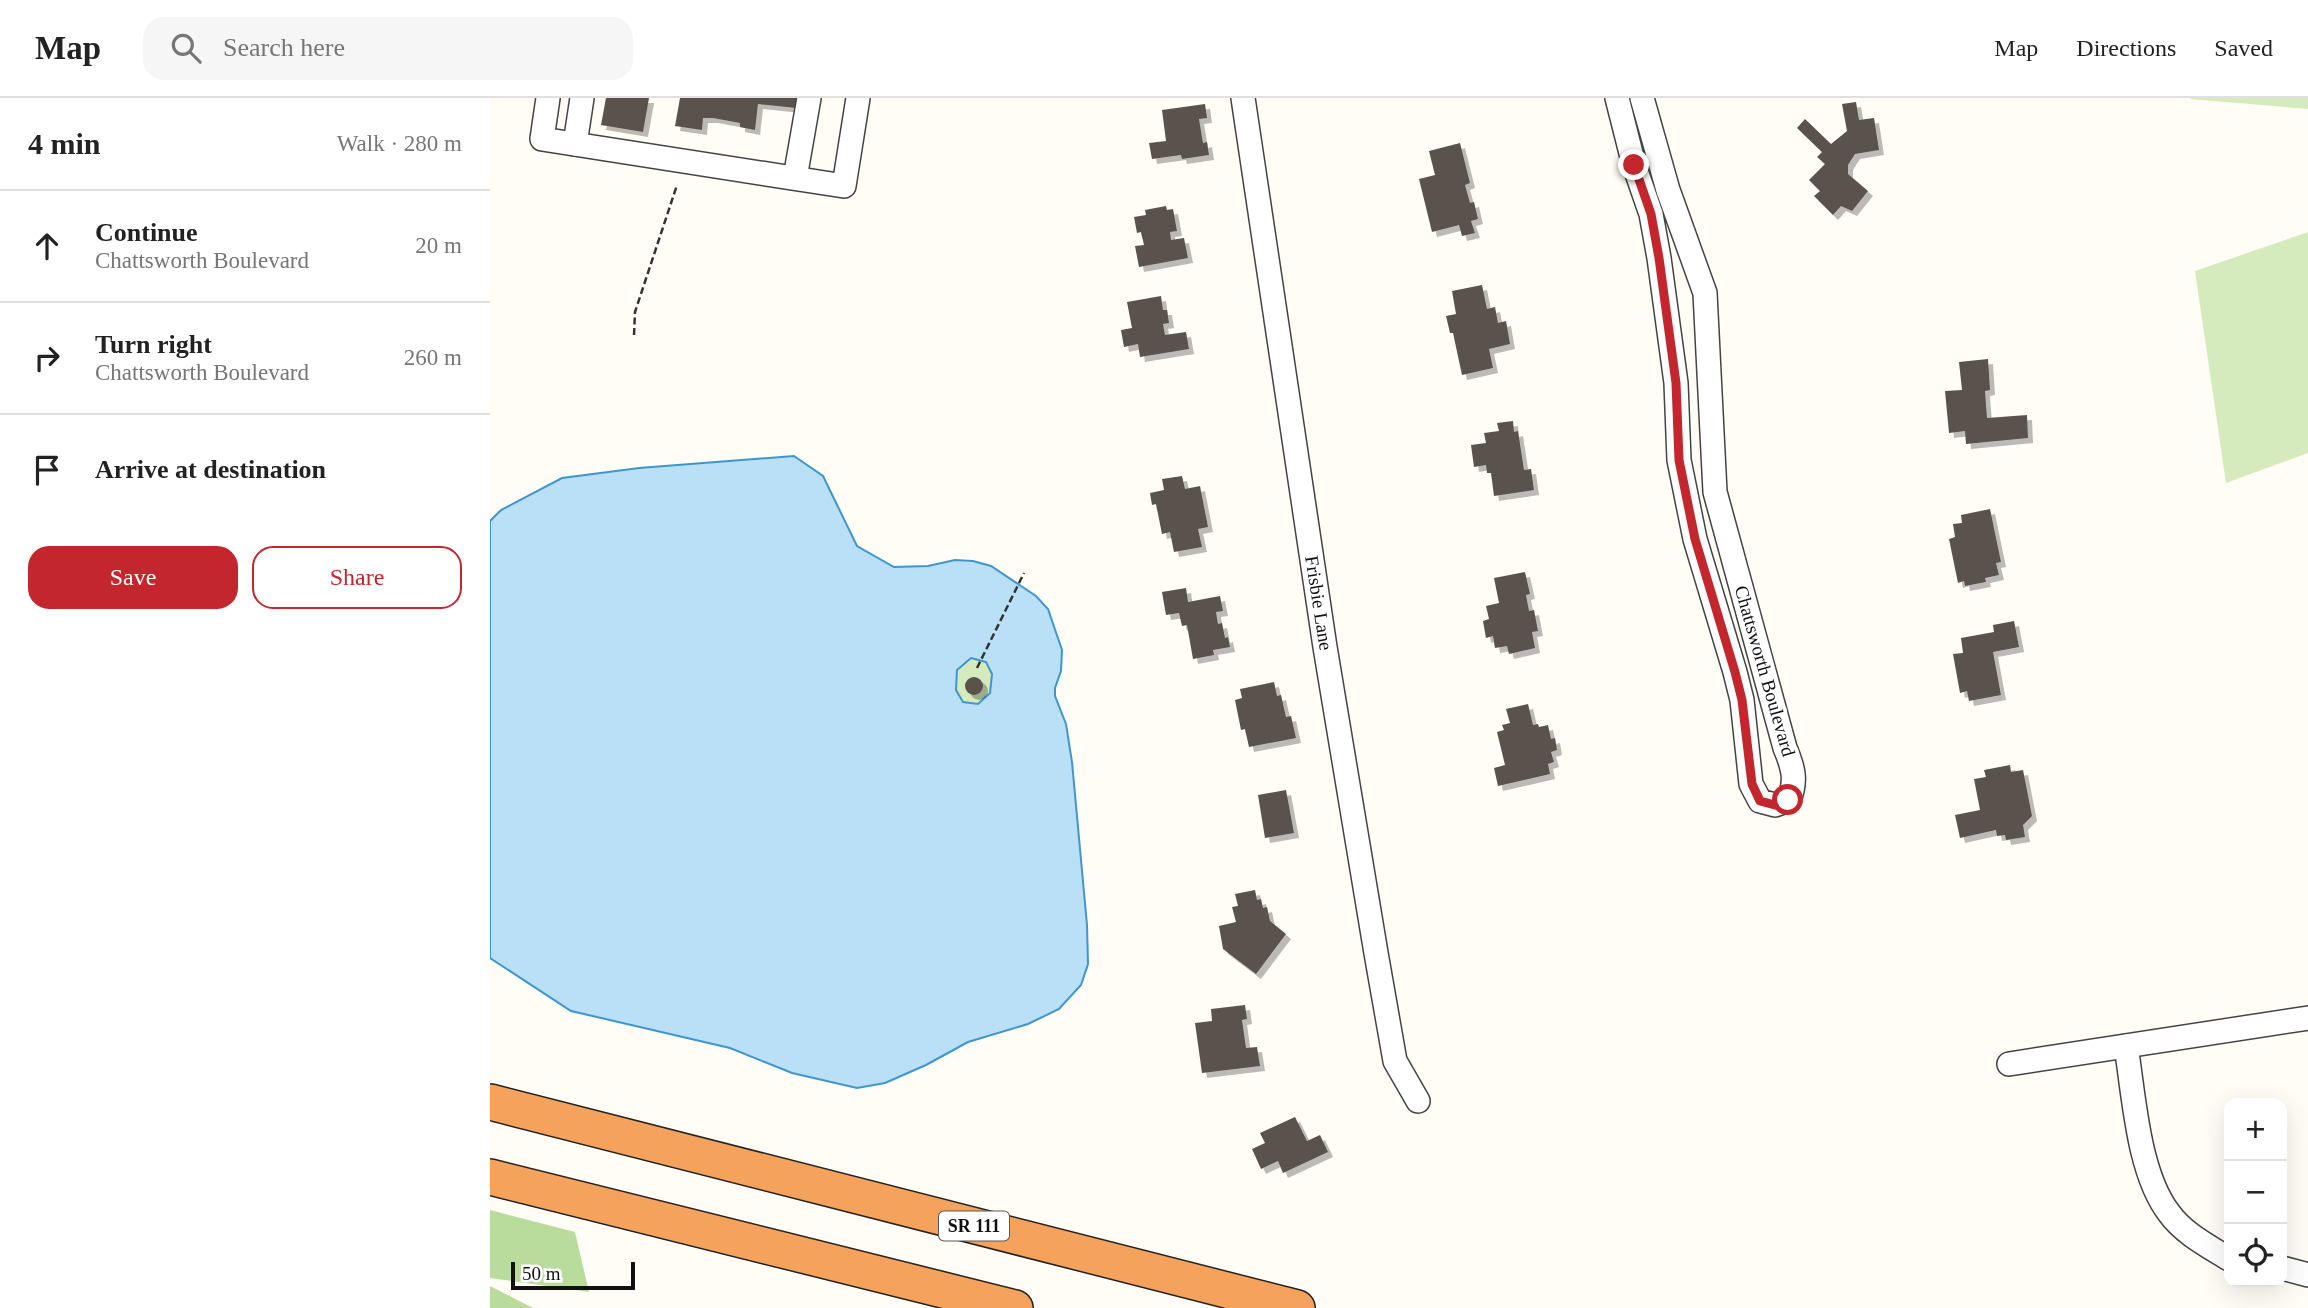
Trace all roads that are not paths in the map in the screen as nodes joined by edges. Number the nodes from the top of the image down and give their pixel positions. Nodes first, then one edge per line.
1 (548, 98) edge
2 (582, 98) edge
3 (809, 98) edge
4 (858, 98) edge
5 (1243, 98) edge
6 (1617, 98) edge
7 (1642, 98) edge
8 (575, 144) junction
9 (795, 178) junction
10 (2308, 1018) edge
11 (2126, 1046) junction
12 (2009, 1064) dead end
13 (1418, 1101) dead end
14 (490, 1102) edge
15 (490, 1177) edge
16 (2224, 1256) edge
17 (2287, 1269) edge
18 (2308, 1275) edge
19 (1015, 1308) edge
20 (1297, 1308) edge

1 - 8 street
2 - 8 street
3 - 9 street
4 - 9 street
5 - 13 street, Frisbie Lane
6 - 7 street, Chattsworth Boulevard
8 - 9 street
10 - 11 street
11 - 12 street
11 - 16 street
14 - 20 highway, SR 111
15 - 19 highway
17 - 18 street

